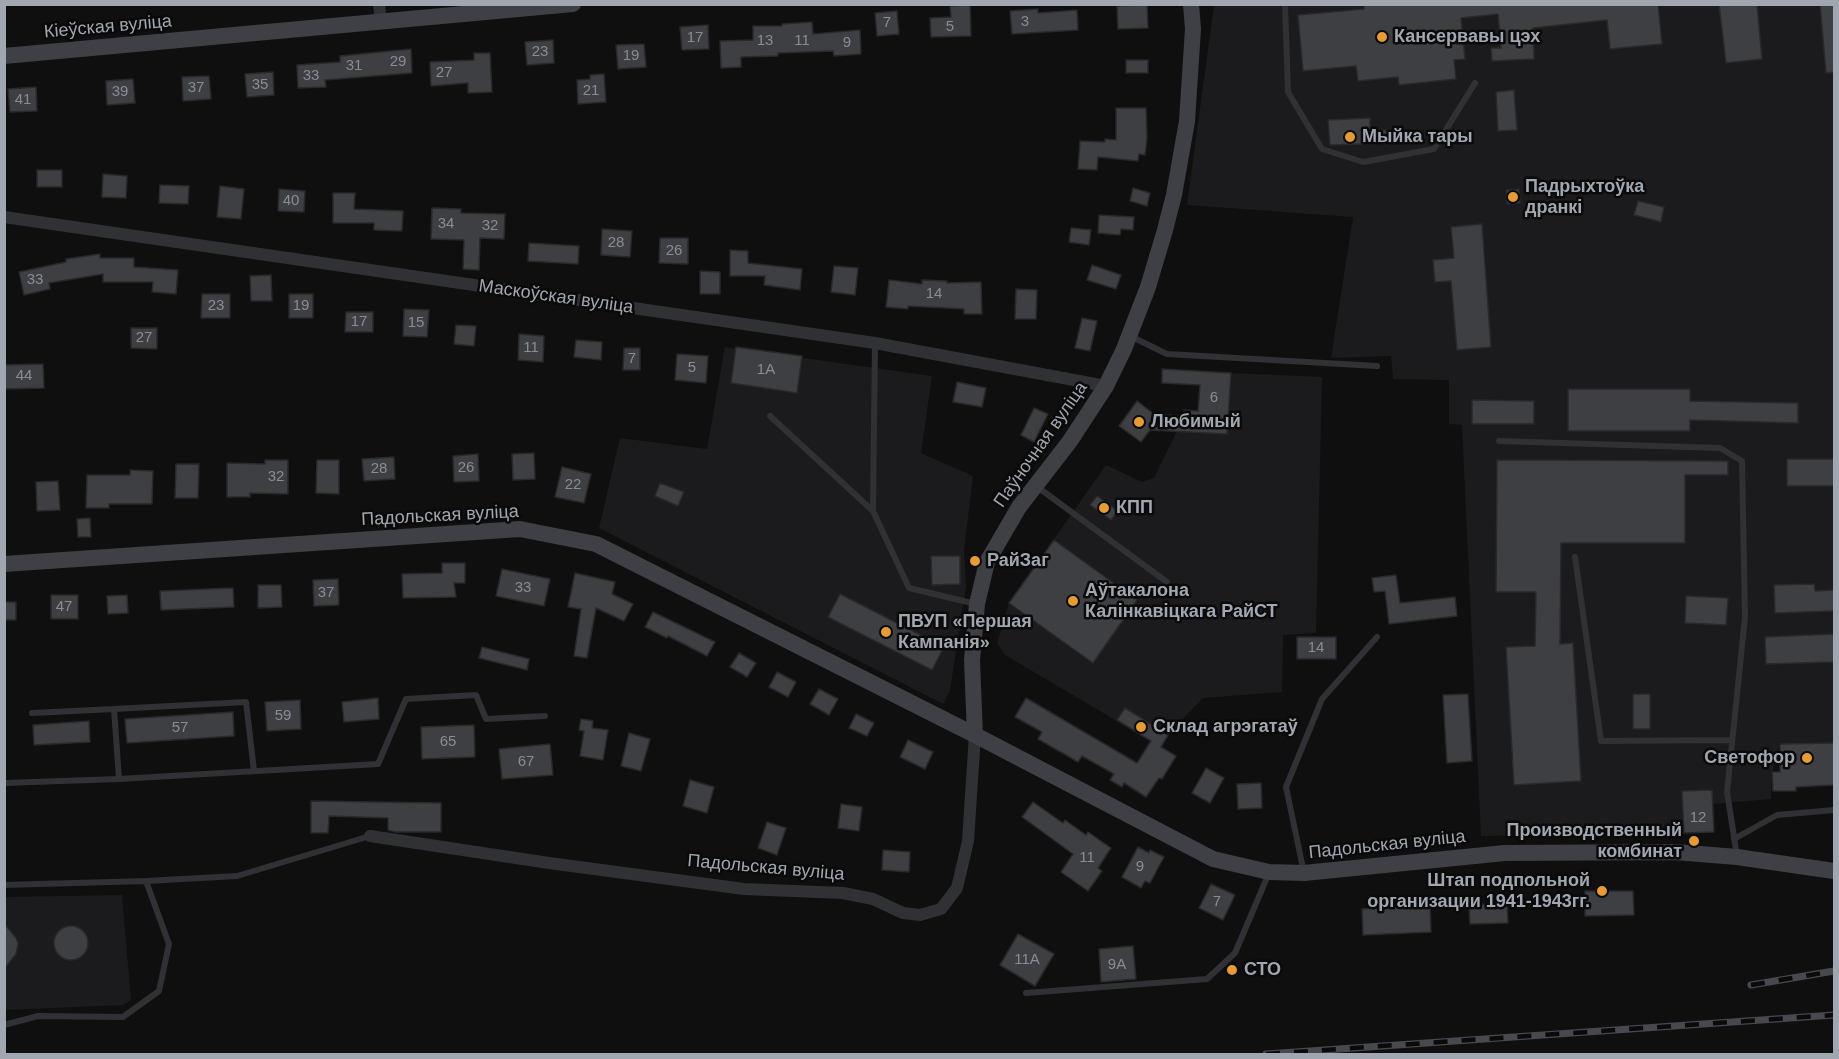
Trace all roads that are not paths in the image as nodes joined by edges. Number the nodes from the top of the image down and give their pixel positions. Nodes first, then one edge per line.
1 (379, 4) edge
2 (573, 4) edge
3 (1191, 4) edge
4 (1285, 4) edge
5 (381, 23) junction
6 (4, 56) edge
7 (1475, 83) dead end
8 (4, 217) edge
9 (1129, 335) junction
10 (874, 343) junction
11 (1377, 366) dead end
12 (1107, 386) junction
13 (770, 416) dead end
14 (1498, 441) dead end
15 (1035, 486) junction
16 (873, 510) junction
17 (1575, 557) dead end
18 (4, 564) edge
19 (1167, 582) dead end
20 (977, 604) junction
21 (1377, 637) dead end
22 (114, 709) junction
23 (32, 713) dead end
24 (545, 716) dead end
25 (975, 735) junction
26 (1732, 740) junction
27 (254, 771) junction
28 (119, 779) junction
29 (4, 783) edge
30 (1834, 810) edge
31 (370, 836) joint
32 (1734, 840) junction
33 (1737, 857) junction
34 (1834, 871) edge
35 (1269, 872) junction
36 (1304, 873) junction
37 (146, 881) junction
38 (4, 885) edge
39 (1026, 993) dead end
40 (4, 1025) edge

1 - 5 street
2 - 5 main road, Кіеўская вуліца
3 - 9 main road, Паўночная вуліца
4 - 7 lane
5 - 6 main road, Кіеўская вуліца
8 - 10 street, Маскоўская вуліца
9 - 11 lane
9 - 12 main road, Паўночная вуліца
10 - 12 street, Маскоўская вуліца
10 - 16 lane
12 - 15 main road, Паўночная вуліца
13 - 16 lane
14 - 26 lane
15 - 19 lane
15 - 20 main road, Паўночная вуліца
16 - 20 lane
17 - 26 lane
18 - 25 main road, Падольская вуліца
20 - 25 main road, Паўночная вуліца
21 - 36 lane
22 - 23 lane
22 - 27 lane
22 - 28 lane
24 - 27 lane
25 - 31 street, Падольская вуліца
25 - 35 main road, Падольская вуліца
26 - 32 lane
27 - 28 lane
28 - 29 lane
30 - 32 lane
31 - 37 lane
32 - 33 lane
33 - 34 main road, Падольская вуліца
33 - 36 main road, Падольская вуліца
35 - 36 main road, Падольская вуліца
35 - 39 lane
37 - 38 lane
37 - 40 lane

